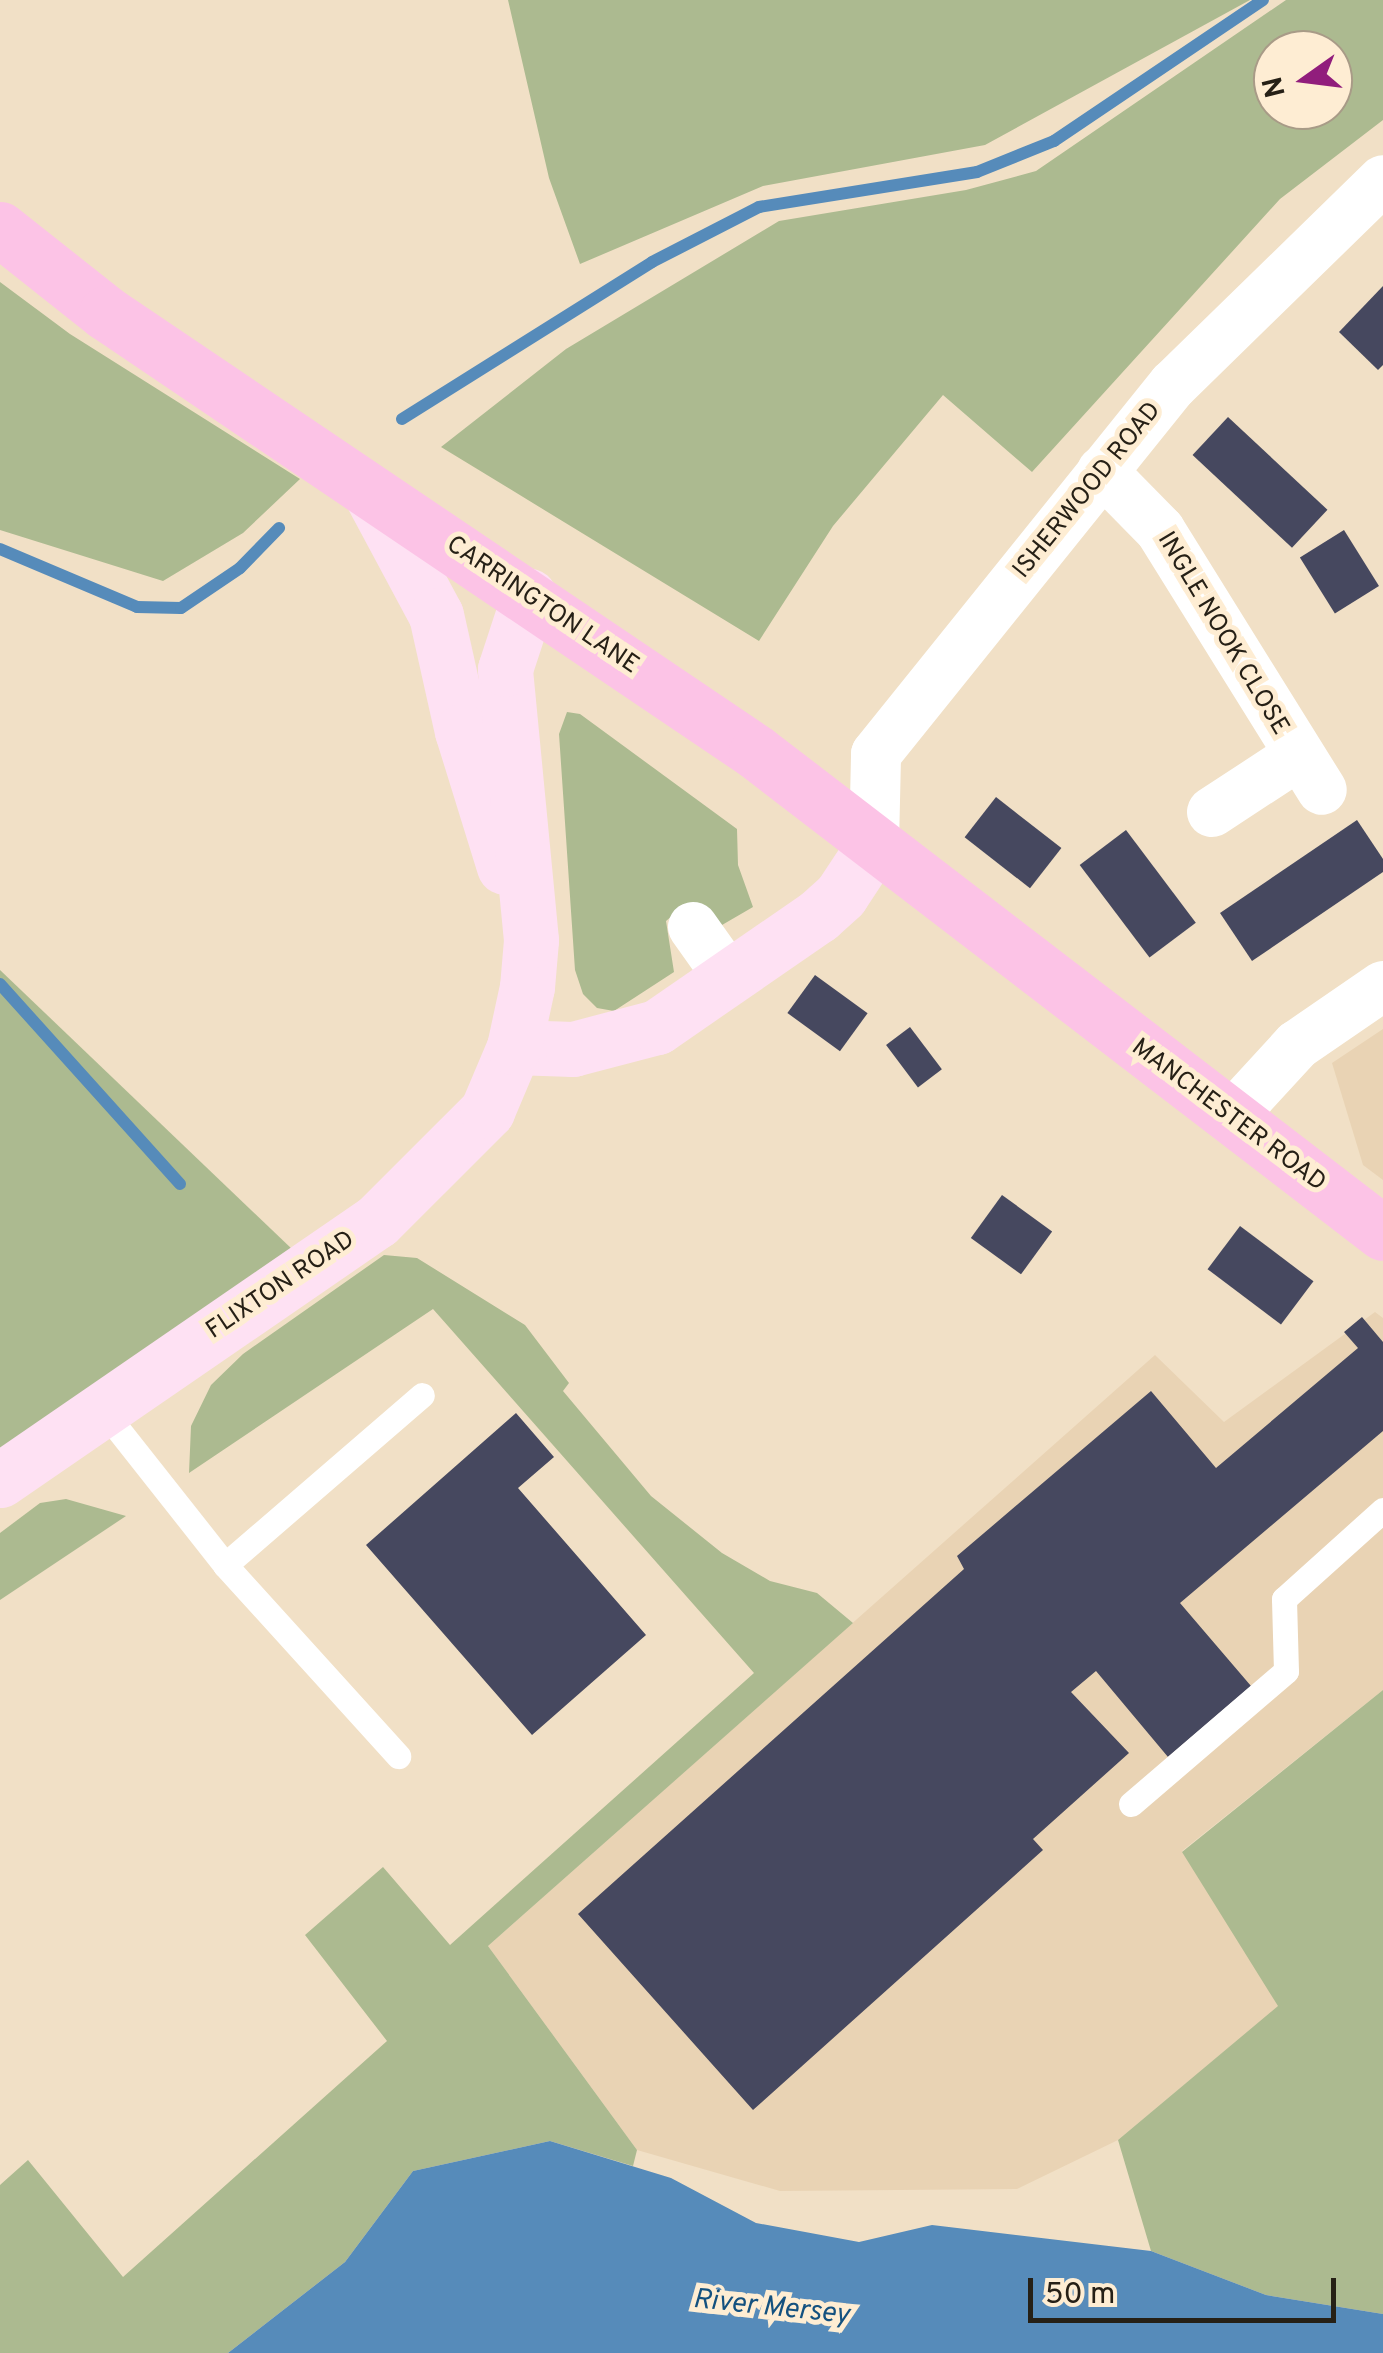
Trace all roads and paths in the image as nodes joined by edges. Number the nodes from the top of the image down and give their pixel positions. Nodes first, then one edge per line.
1 (1383, 180) edge
2 (0, 229) edge
3 (1102, 471) junction
4 (371, 494) junction
5 (529, 596) junction
6 (1212, 812) dead end
7 (874, 845) junction
8 (694, 927) dead end
9 (531, 940) junction
10 (730, 979) junction
11 (1383, 986) edge
12 (1073, 999) joint
13 (514, 1047) junction
14 (1230, 1118) junction
15 (1383, 1234) edge
16 (422, 1395) dead end
17 (102, 1408) junction
18 (0, 1480) edge
19 (1383, 1510) edge
20 (225, 1565) junction
21 (398, 1756) dead end
22 (1131, 1804) dead end

1 - 3 street, ISHERWOOD ROAD
2 - 4 main road, CARRINGTON LANE
3 - 6 street, INGLE NOOK CLOSE
3 - 7 street, ISHERWOOD ROAD
4 - 5 main road, CARRINGTON LANE
4 - 9 main road
5 - 7 main road, CARRINGTON LANE
5 - 9 main road, FLIXTON ROAD
7 - 10 main road
7 - 12 main road, CARRINGTON LANE
8 - 10 street
9 - 13 main road, FLIXTON ROAD
10 - 13 main road
11 - 14 street
12 - 14 main road, MANCHESTER ROAD
13 - 17 main road, FLIXTON ROAD
14 - 15 main road, MANCHESTER ROAD
16 - 20 lane
17 - 18 main road, FLIXTON ROAD
17 - 20 lane
19 - 22 lane
20 - 21 lane

